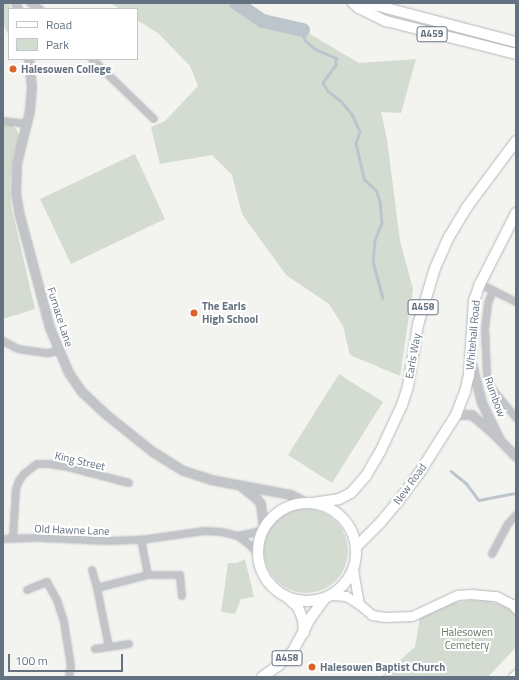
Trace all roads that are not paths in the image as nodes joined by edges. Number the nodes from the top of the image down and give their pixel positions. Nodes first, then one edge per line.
1 (353, 3) edge
2 (366, 3) edge
3 (516, 42) edge
4 (516, 54) edge
5 (29, 60) edge
6 (93, 60) edge
7 (154, 118) dead end
8 (3, 122) edge
9 (27, 124) junction
10 (516, 141) edge
11 (516, 213) edge
12 (480, 284) junction
13 (493, 290) junction
14 (516, 302) edge
15 (3, 341) edge
16 (58, 351) junction
17 (471, 361) junction
18 (456, 415) junction
19 (516, 418) edge
20 (500, 440) junction
21 (516, 457) edge
22 (129, 484) dead end
23 (242, 487) junction
24 (309, 503) junction
25 (516, 515) edge
26 (263, 530) junction
27 (238, 536) junction
28 (13, 538) junction
29 (3, 539) edge
30 (141, 540) junction
31 (356, 547) junction
32 (492, 554) dead end
33 (258, 555) junction
34 (92, 570) dead end
35 (353, 570) junction
36 (148, 575) junction
37 (97, 588) junction
38 (27, 590) dead end
39 (182, 596) dead end
40 (328, 596) junction
41 (287, 597) junction
42 (359, 604) junction
43 (516, 608) edge
44 (304, 633) junction
45 (129, 644) dead end
46 (109, 647) junction
47 (95, 649) dead end
48 (516, 674) edge
49 (69, 677) edge
50 (262, 677) edge
51 (513, 677) edge

1 - 4 main road, A459
2 - 3 main road, A459
5 - 9 street, Furnace Lane
6 - 7 street
8 - 9 street
9 - 16 street, Furnace Lane
10 - 24 main road, Earls Way / A458
11 - 12 main road, Whitehall Road
12 - 13 street
12 - 17 main road, Whitehall Road
13 - 14 street
13 - 19 street
15 - 16 street
16 - 23 street, Furnace Lane
17 - 18 main road, Whitehall Road
17 - 20 street, Rumbow
18 - 20 street, Rumbow
18 - 31 main road, New Road
20 - 21 street, Rumbow
22 - 28 street, King Street
23 - 24 street, Furnace Lane
23 - 26 street, Furnace Lane
24 - 26 main road, A458
24 - 31 main road, A458
25 - 32 street
26 - 27 street
26 - 33 main road
27 - 30 street, Old Hawne Lane
27 - 33 street
28 - 29 street, Old Hawne Lane
28 - 30 street, Old Hawne Lane
30 - 36 street
31 - 35 main road, A458
33 - 41 main road
34 - 37 street
35 - 40 main road, A458
35 - 42 main road
36 - 37 street
36 - 39 street
37 - 46 street
38 - 49 street
40 - 41 main road
40 - 42 main road
40 - 44 main road, A458
41 - 44 main road
42 - 43 main road
44 - 50 main road, A458
45 - 46 street
46 - 47 street
48 - 51 main road

